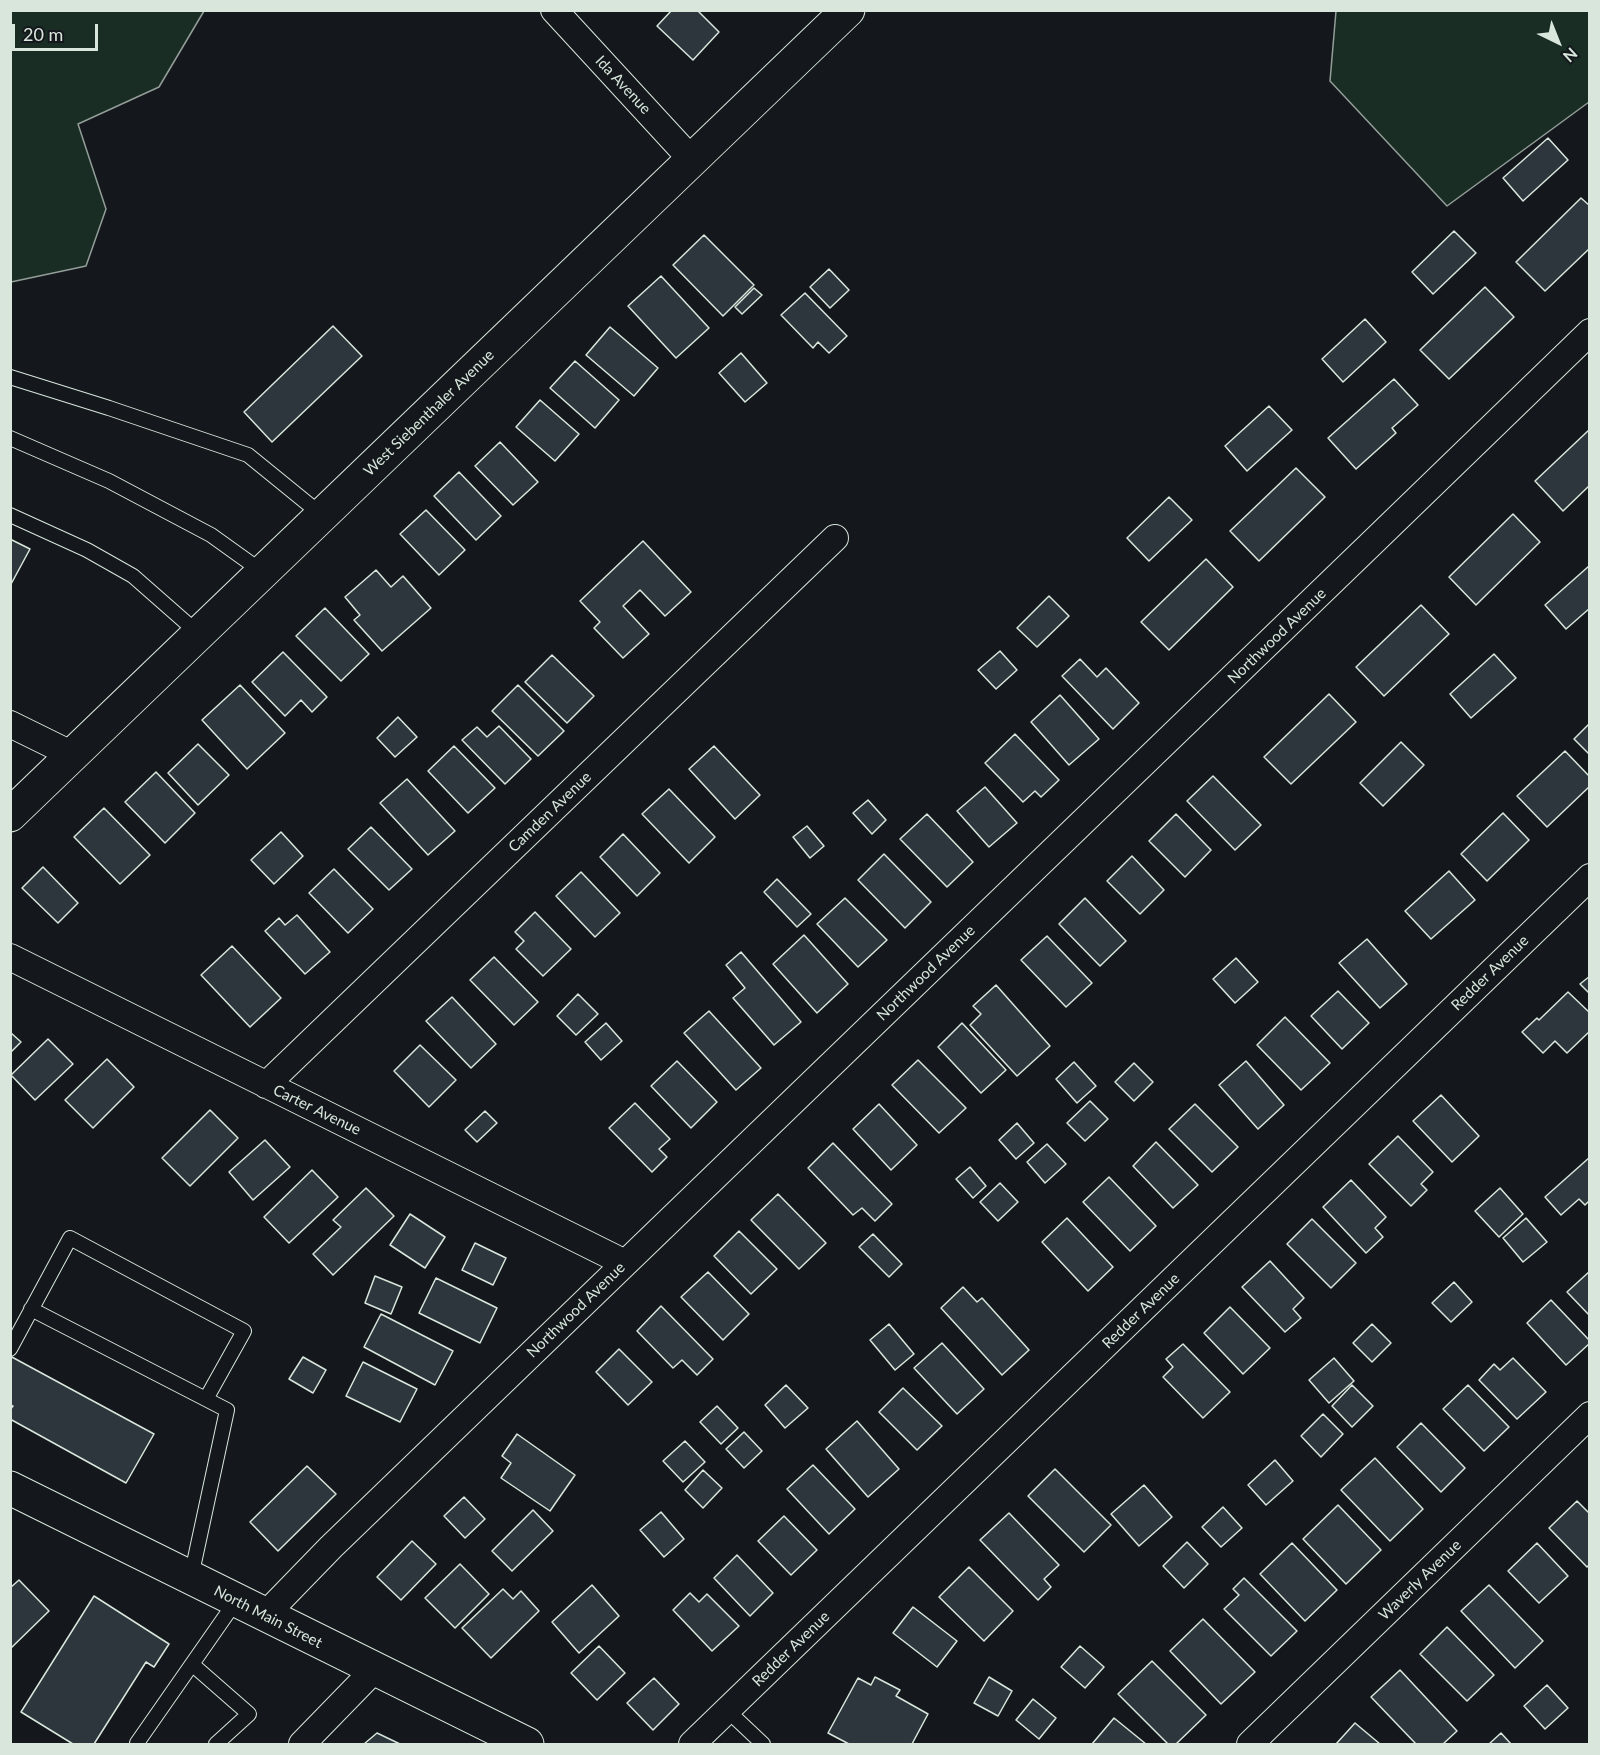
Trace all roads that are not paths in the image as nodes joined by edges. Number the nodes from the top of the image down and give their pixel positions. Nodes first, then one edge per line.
1 (554, 10) edge
2 (848, 10) edge
3 (692, 160) junction
4 (1590, 332) edge
5 (10, 377) edge
6 (10, 438) edge
7 (10, 515) edge
8 (323, 516) junction
9 (835, 538) dead end
10 (264, 573) junction
11 (199, 634) junction
12 (10, 724) edge
13 (73, 755) junction
14 (10, 815) edge
15 (1590, 877) edge
16 (10, 957) edge
17 (266, 1085) junction
18 (625, 1263) junction
19 (31, 1309) junction
20 (10, 1348) edge
21 (206, 1399) junction
22 (1590, 1415) edge
23 (10, 1488) edge
24 (191, 1577) junction
25 (236, 1601) junction
26 (265, 1615) junction
27 (193, 1665) junction
28 (374, 1670) junction
29 (727, 1710) junction
30 (139, 1744) edge
31 (216, 1744) edge
32 (302, 1744) edge
33 (527, 1744) edge
34 (692, 1744) edge
35 (764, 1744) edge
36 (1250, 1744) edge

1 - 3 street, Ida Avenue
2 - 3 main road, West Siebenthaler Avenue
3 - 8 main road, West Siebenthaler Avenue
4 - 18 street, Northwood Avenue
5 - 8 lane
6 - 10 lane
7 - 11 lane
8 - 10 main road, West Siebenthaler Avenue
9 - 17 street, Camden Avenue
10 - 11 main road, West Siebenthaler Avenue
11 - 13 main road, West Siebenthaler Avenue
12 - 13 street
13 - 14 main road, West Siebenthaler Avenue
15 - 29 street, Redder Avenue
16 - 17 street, Carter Avenue
17 - 18 street, Carter Avenue
18 - 26 street, Northwood Avenue
19 - 20 lane
19 - 21 lane
19 - 21 lane
21 - 24 lane
22 - 36 street, Waverly Avenue
23 - 24 main road, North Main Street
24 - 25 main road, North Main Street
25 - 26 main road, North Main Street
25 - 27 lane
26 - 28 main road, North Main Street
27 - 30 lane
27 - 31 lane
28 - 32 street
28 - 33 main road, North Main Street
29 - 34 street, Redder Avenue
29 - 35 lane

